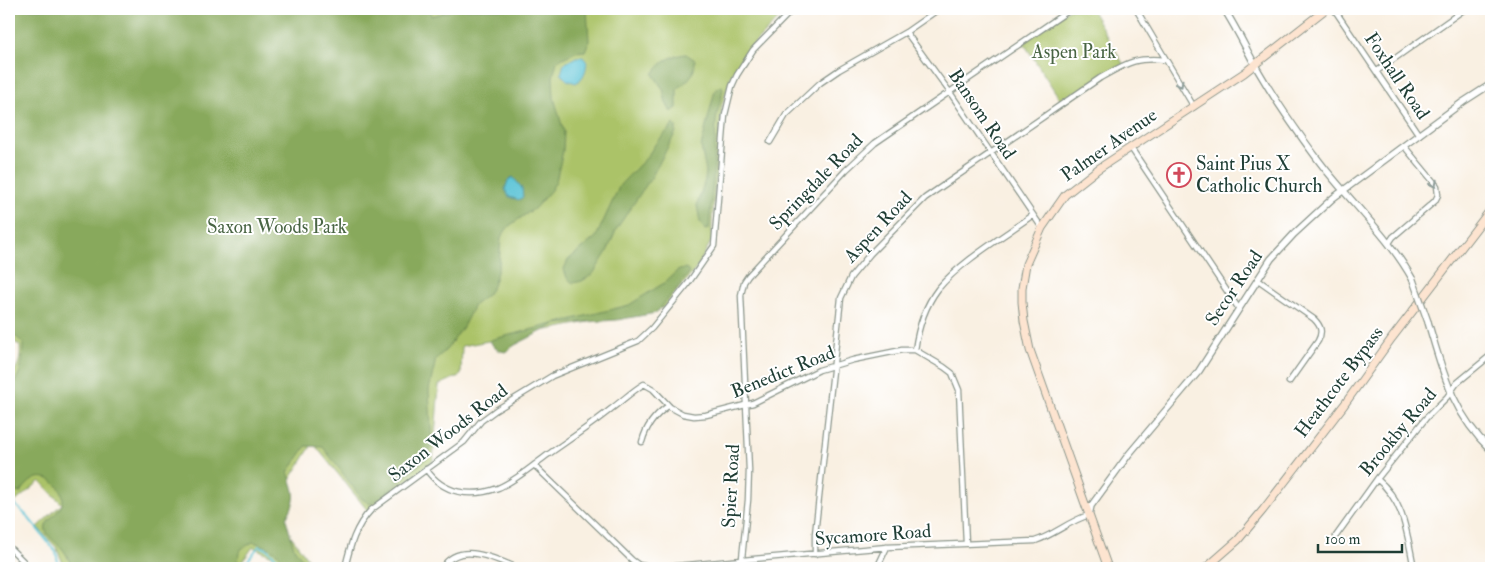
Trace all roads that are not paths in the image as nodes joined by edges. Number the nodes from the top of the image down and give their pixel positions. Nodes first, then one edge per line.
1 (793, 9) edge
2 (939, 9) edge
3 (1071, 9) edge
4 (1136, 9) edge
5 (1224, 9) edge
6 (1326, 9) edge
7 (1334, 9) edge
8 (1465, 9) edge
9 (906, 32) junction
10 (1166, 60) junction
11 (1255, 64) junction
12 (1377, 71) junction
13 (1491, 84) edge
14 (949, 91) junction
15 (1194, 107) junction
16 (1419, 135) junction
17 (770, 142) dead end
18 (1404, 146) junction
19 (1131, 148) junction
20 (991, 154) junction
21 (1344, 191) junction
22 (1491, 209) edge
23 (1033, 214) junction
24 (1042, 228) junction
25 (1389, 243) junction
26 (1258, 280) junction
27 (1239, 309) junction
28 (915, 350) junction
29 (1491, 355) edge
30 (834, 365) junction
31 (1289, 382) dead end
32 (1451, 392) junction
33 (747, 405) junction
34 (668, 406) junction
35 (642, 442) dead end
36 (1491, 450) edge
37 (534, 465) junction
38 (426, 469) junction
39 (1377, 479) junction
40 (1089, 514) junction
41 (1336, 536) dead end
42 (966, 543) junction
43 (9, 547) edge
44 (887, 547) junction
45 (814, 554) junction
46 (742, 561) junction
47 (30, 568) edge
48 (345, 568) edge
49 (442, 568) edge
50 (518, 568) edge
51 (654, 568) edge
52 (741, 568) edge
53 (877, 568) edge
54 (1108, 568) edge
55 (1206, 568) edge
56 (1414, 568) edge

1 - 38 street, Saxon Woods Road
2 - 9 street
3 - 14 street, Springdale Road
4 - 10 street
5 - 11 street
6 - 11 main road, Palmer Avenue
7 - 12 street, Foxhall Road
8 - 12 street
9 - 14 street, Bansom Road
9 - 17 street
10 -> 15 street
10 - 20 street, Aspen Road
11 - 15 main road, Palmer Avenue
11 - 21 street
12 - 16 street, Foxhall Road
13 - 16 street, Secor Road
14 - 20 street, Bansom Road
14 - 33 street, Springdale Road
15 - 19 main road, Palmer Avenue
16 - 18 street, Secor Road
18 - 21 street, Secor Road
18 -> 25 street
19 - 24 main road, Palmer Avenue
19 - 27 street
20 - 23 street, Bansom Road
20 - 30 street, Aspen Road
21 - 25 street
21 - 26 street, Secor Road
22 - 55 main road, Heathcote Bypass
23 - 24 street, Bansom Road
23 - 28 street
24 - 40 main road, Palmer Avenue
25 - 32 street, bridge
26 - 27 street, Secor Road
26 - 31 street
27 - 40 street, Secor Road
28 - 30 street, Benedict Road
28 - 42 street
29 - 32 street, Brookby Road
30 - 33 street, Benedict Road
30 - 45 street, Aspen Road
32 - 36 street
32 - 39 street, Brookby Road
33 - 34 street, Benedict Road
33 - 46 street, Spier Road
34 - 35 street
34 - 37 street, Benedict Road
37 - 38 street
37 - 51 street, Sycamore Road
38 - 48 street, Saxon Woods Road
39 - 41 street, Brookby Road
39 - 56 street
40 - 42 street, Sycamore Road
40 - 54 main road
42 - 44 street, Sycamore Road
43 - 47 street
44 - 45 street, Sycamore Road
44 - 53 street
45 - 46 street, Sycamore Road
46 - 51 street, Sycamore Road
46 - 52 street, Spier Road
49 - 50 street

